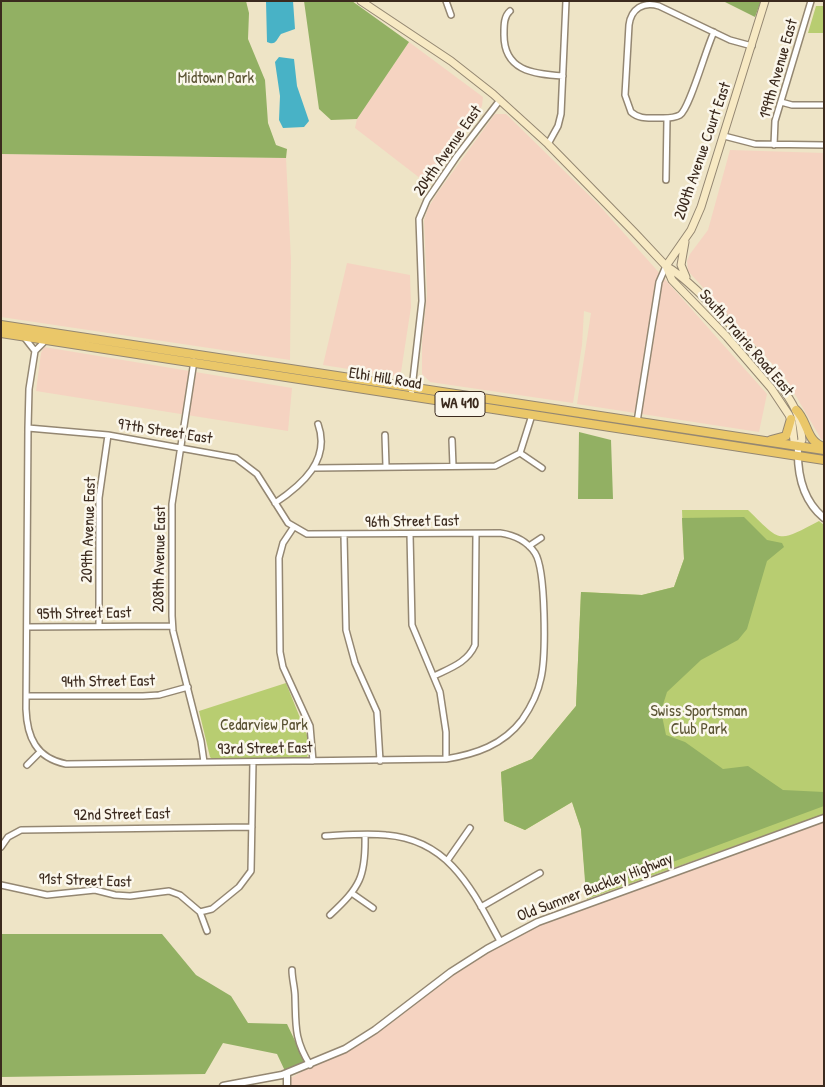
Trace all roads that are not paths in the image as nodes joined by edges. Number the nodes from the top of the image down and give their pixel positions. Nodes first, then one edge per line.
1 (361, 1) edge
2 (446, 1) edge
3 (566, 1) edge
4 (765, 1) edge
5 (811, 1) edge
6 (510, 11) dead end
7 (451, 15) dead end
8 (714, 32) junction
9 (752, 46) junction
10 (563, 76) junction
11 (500, 100) junction
12 (781, 102) junction
13 (824, 106) edge
14 (667, 118) junction
15 (724, 136) junction
16 (548, 144) junction
17 (774, 145) junction
18 (824, 145) edge
19 (666, 180) dead end
20 (686, 237) junction
21 (666, 266) junction
22 (690, 284) junction
23 (1, 324) edge
24 (1, 333) edge
25 (24, 337) junction
26 (46, 340) junction
27 (35, 352) junction
28 (195, 354) junction
29 (193, 363) junction
30 (412, 386) junction
31 (411, 397) junction
32 (796, 410) junction
33 (532, 415) junction
34 (791, 420) junction
35 (637, 422) junction
36 (318, 424) dead end
37 (28, 428) junction
38 (108, 435) junction
39 (385, 435) dead end
40 (744, 439) junction
41 (452, 440) dead end
42 (181, 447) junction
43 (798, 447) junction
44 (824, 449) edge
45 (520, 453) junction
46 (798, 456) junction
47 (824, 460) edge
48 (386, 466) junction
49 (453, 466) junction
50 (314, 468) junction
51 (542, 468) dead end
52 (275, 503) junction
53 (823, 516) edge
54 (293, 528) junction
55 (410, 534) junction
56 (476, 534) junction
57 (344, 535) junction
58 (541, 538) dead end
59 (529, 546) junction
60 (99, 626) junction
61 (172, 626) junction
62 (27, 627) junction
63 (434, 676) junction
64 (188, 687) junction
65 (27, 696) junction
66 (40, 752) junction
67 (446, 759) junction
68 (313, 761) junction
69 (380, 761) junction
70 (204, 762) junction
71 (253, 762) junction
72 (27, 765) dead end
73 (824, 818) edge
74 (252, 827) junction
75 (470, 828) dead end
76 (365, 835) junction
77 (325, 836) dead end
78 (1, 848) edge
79 (448, 861) junction
80 (540, 873) dead end
81 (1, 885) edge
82 (353, 894) junction
83 (481, 907) junction
84 (373, 908) dead end
85 (200, 912) junction
86 (330, 915) dead end
87 (207, 931) dead end
88 (500, 942) junction
89 (292, 970) dead end
90 (310, 1064) junction
91 (287, 1073) junction
92 (223, 1086) edge
93 (287, 1086) edge

1 - 11 main road, South Prairie Road East
2 - 7 street
3 - 10 street
4 - 9 main road, 200th Avenue Court East
5 - 12 street, 199th Avenue East
6 - 10 street
8 - 9 street
8 - 14 street
8 - 14 street
9 - 15 main road, 200th Avenue Court East
10 - 16 street
11 - 16 main road, South Prairie Road East
11 - 30 street, 204th Avenue East
12 - 13 street
12 - 17 street, 199th Avenue East
14 - 19 street
15 - 17 street
15 - 20 main road, 200th Avenue Court East
16 - 21 main road, South Prairie Road East
17 - 18 street
20 - 21 main road, 200th Avenue Court East
20 - 22 main road
21 - 22 main road, South Prairie Road East
21 - 34 main road, South Prairie Road East
21 - 35 street, 200th Avenue Court East
22 - 32 main road, South Prairie Road East
23 - 28 main road, Elhi Hill Road / WA 410
24 - 25 main road, Elhi Hill Road / WA 410
25 - 26 main road, Elhi Hill Road / WA 410
25 - 27 street
26 - 27 street
26 - 29 main road, Elhi Hill Road / WA 410
27 - 37 street
28 - 29 street, 208th Avenue East
28 - 30 main road, Elhi Hill Road / WA 410
29 - 31 main road, Elhi Hill Road / WA 410
29 - 42 street, 208th Avenue East
30 - 31 street, 204th Avenue East
30 - 35 main road, Elhi Hill Road / WA 410
31 - 33 main road, Elhi Hill Road / WA 410
32 - 43 main road, South Prairie Road East
32 - 44 main road
33 - 45 street
33 - 46 main road, Elhi Hill Road / WA 410
34 - 40 main road
34 - 43 main road, South Prairie Road East
35 - 40 main road, Elhi Hill Road / WA 410
36 - 50 street
37 - 38 street, 97th Street East
37 - 62 street
38 - 42 street, 97th Street East
38 - 60 street, 209th Avenue East
39 - 48 street
40 - 43 main road, Elhi Hill Road / WA 410
41 - 49 street
42 - 52 street, 97th Street East
42 - 61 street, 208th Avenue East
43 - 44 main road, Elhi Hill Road / WA 410
43 - 46 street
45 - 49 street
45 - 51 street
46 - 47 main road, Elhi Hill Road / WA 410
46 - 53 street
48 - 49 street
48 - 50 street
50 - 52 street
52 - 54 street, 97th Street East
54 - 57 street, 96th Street East
54 - 68 street
55 - 56 street, 96th Street East
55 - 57 street, 96th Street East
55 - 63 street
56 - 59 street, 96th Street East
56 - 63 street
57 - 69 street
58 - 59 street
59 - 67 street, 93rd Street East
60 - 61 street, 95th Street East
60 - 62 street, 95th Street East
61 - 64 street, 208th Avenue East
62 - 65 street
63 - 67 street
64 - 65 street, 94th Street East
64 - 70 street, 208th Avenue East
65 - 66 street
66 - 70 street, 93rd Street East
66 - 72 street
67 - 69 street, 93rd Street East
68 - 69 street, 93rd Street East
68 - 71 street, 93rd Street East
70 - 71 street, 93rd Street East
71 - 74 street
73 - 88 street, Old Sumner Buckley Highway
74 - 78 street, 92nd Street East
74 - 85 street
75 - 79 street
76 - 77 street
76 - 79 street
76 - 82 street
79 - 83 street
80 - 83 street
81 - 85 street, 91st Street East
82 - 84 street
82 - 86 street
83 - 88 street
85 - 87 street, 91st Street East
88 - 90 street, Old Sumner Buckley Highway
89 - 90 street
90 - 91 street, Old Sumner Buckley Highway
91 - 92 street, Old Sumner Buckley Highway
91 - 93 street

